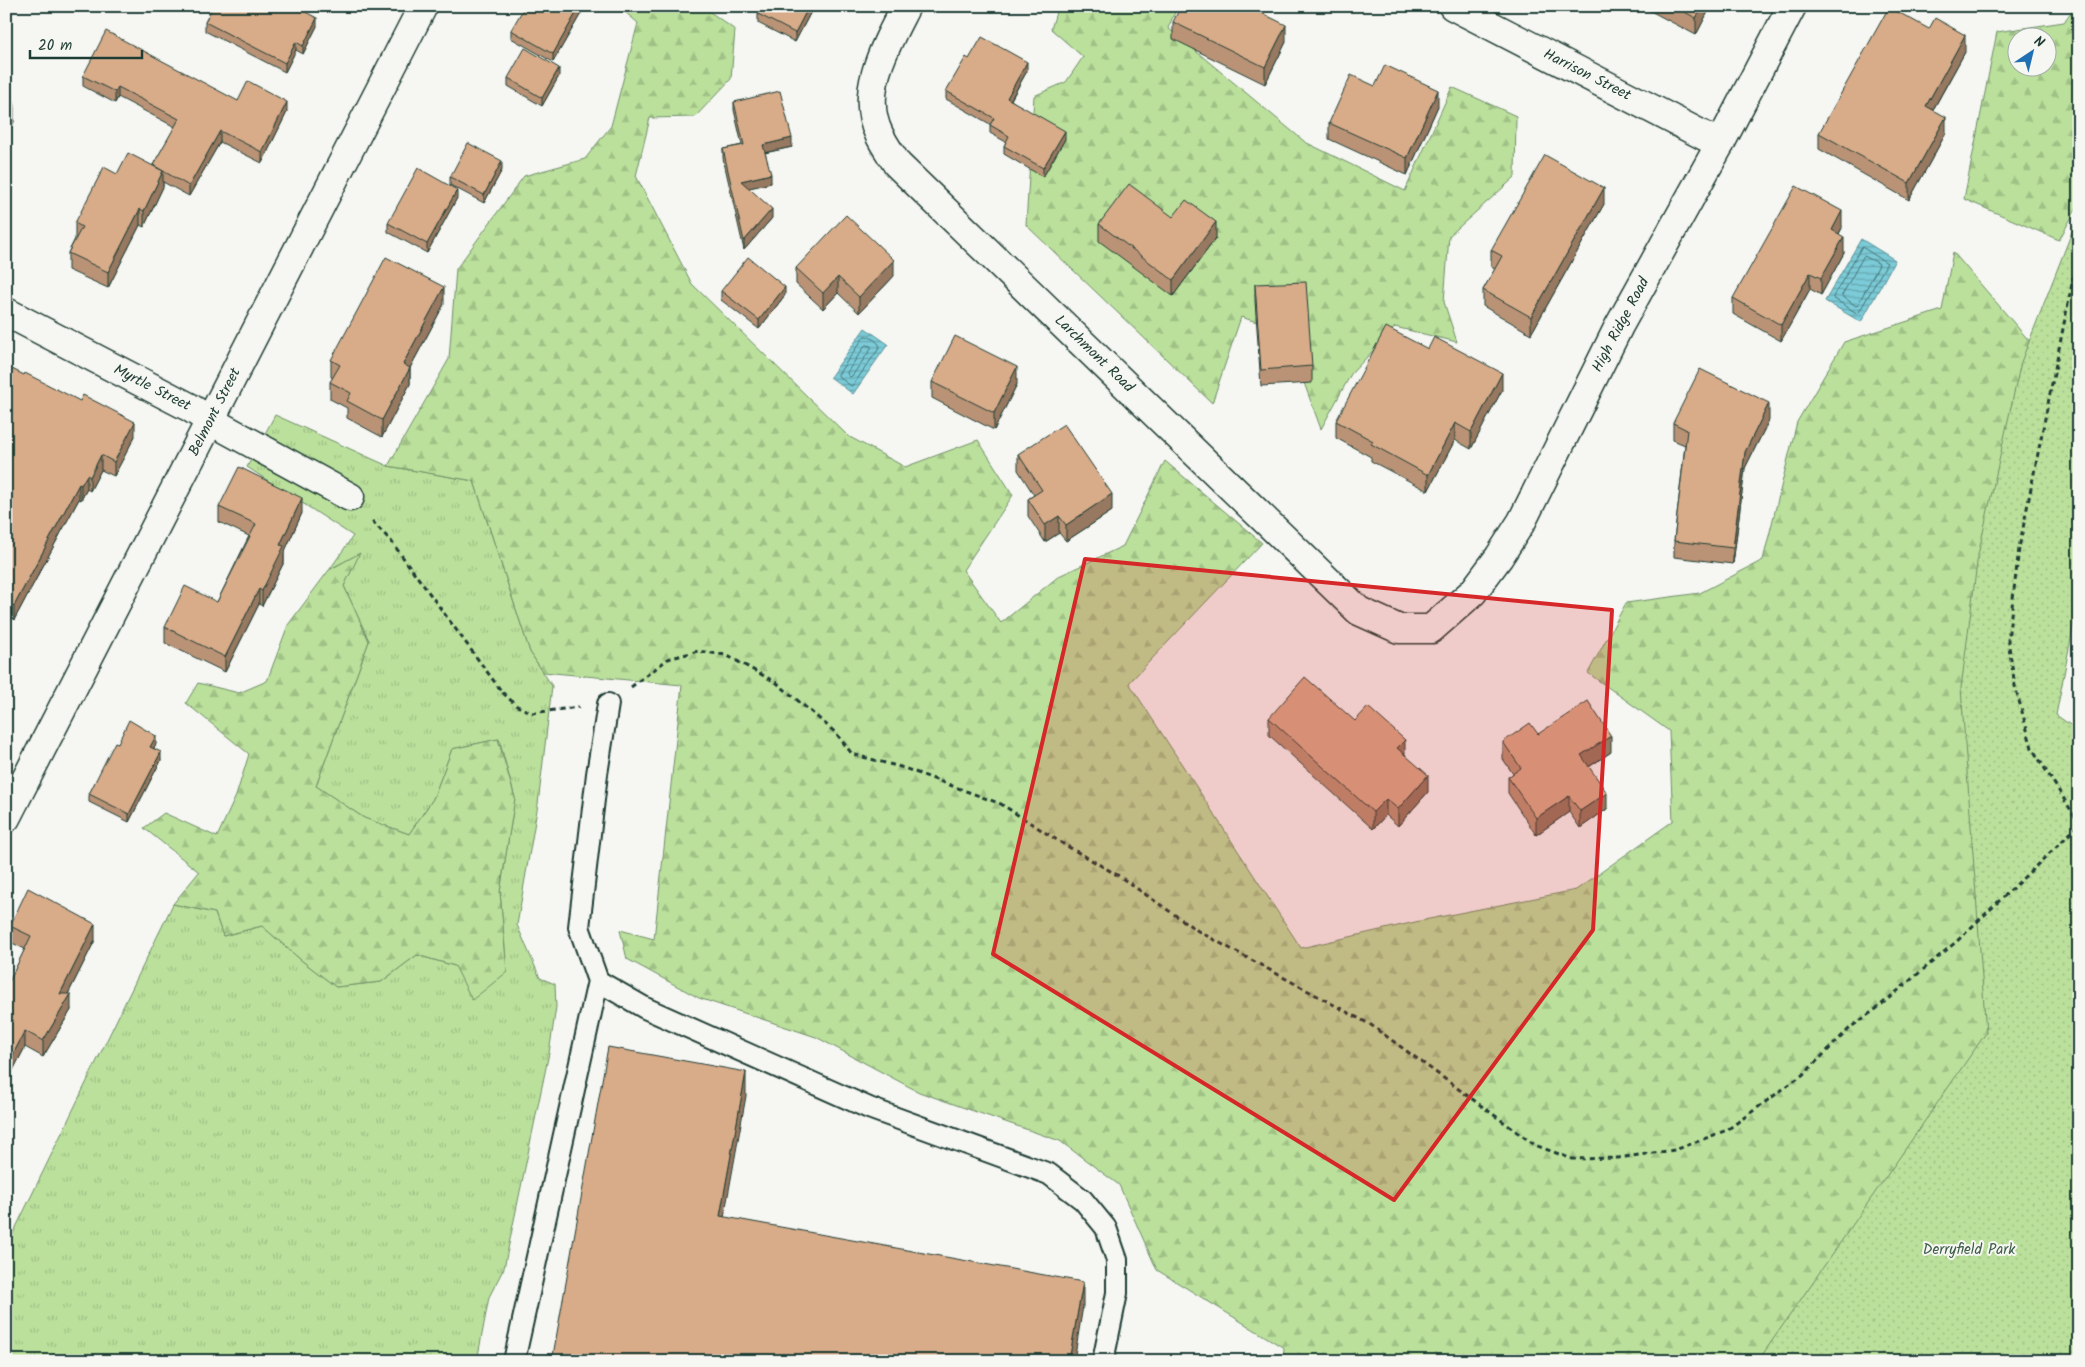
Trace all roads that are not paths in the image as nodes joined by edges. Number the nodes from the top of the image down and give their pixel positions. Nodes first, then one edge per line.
1 (906, 6) edge
2 (1453, 6) edge
3 (1792, 6) edge
4 (415, 9) edge
5 (1720, 144) junction
6 (6, 312) edge
7 (211, 421) junction
8 (350, 497) road end
9 (1431, 629) joint
10 (608, 704) road end
11 (6, 818) edge
12 (598, 981) junction
13 (514, 1361) edge
14 (1103, 1361) edge

1 - 9 street, Larchmont Road
2 - 5 street, Harrison Street
3 - 5 street, High Ridge Road
4 - 7 street, Belmont Street
5 - 9 street, High Ridge Road
6 - 7 street, Myrtle Street
7 - 8 street, Myrtle Street
7 - 11 street, Belmont Street
10 - 12 lane
12 - 13 lane
12 - 14 lane

